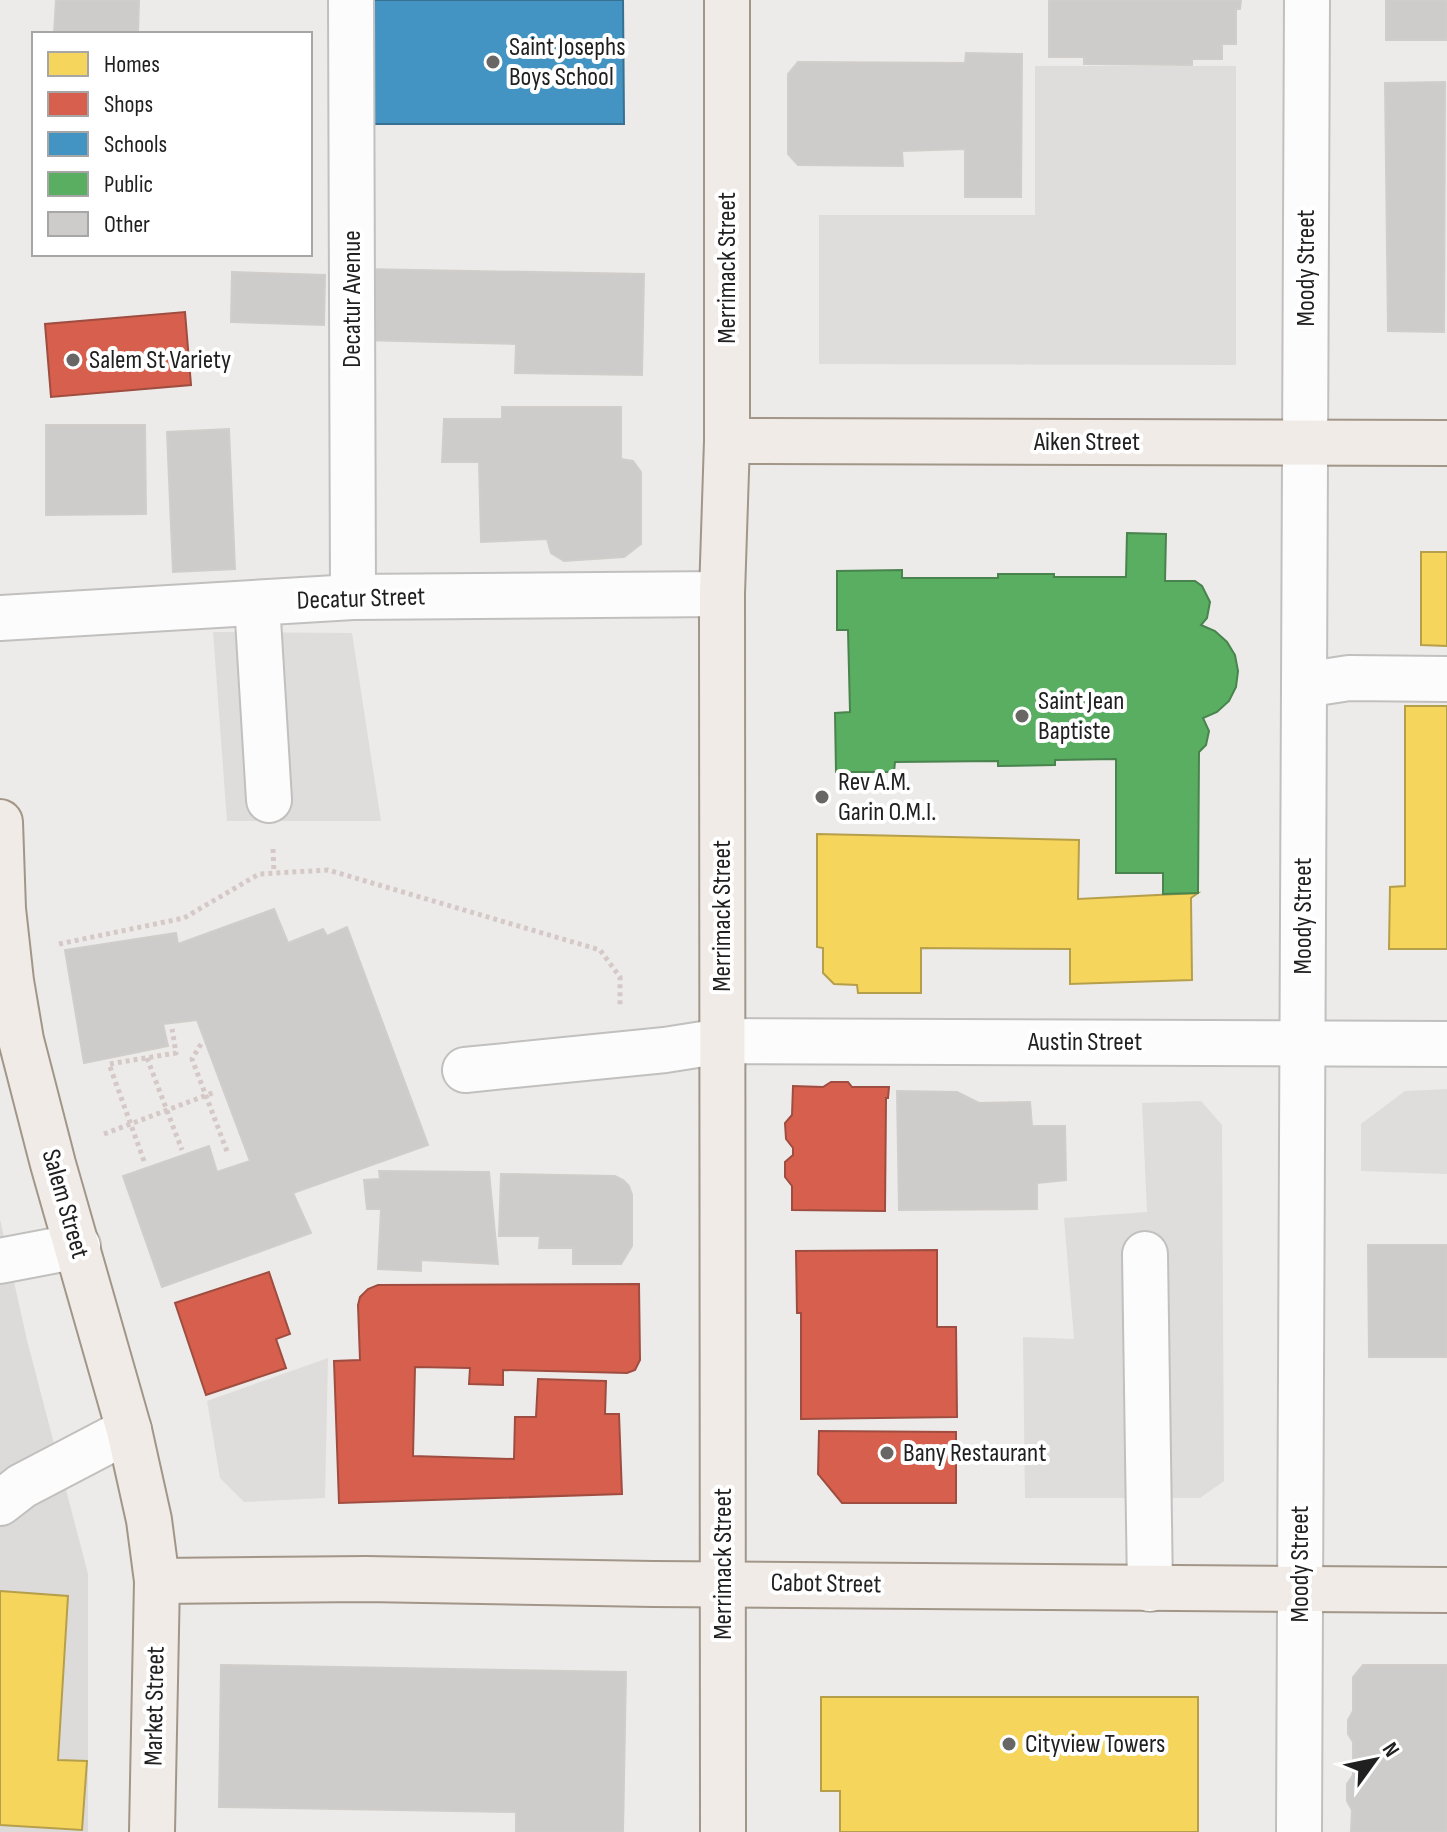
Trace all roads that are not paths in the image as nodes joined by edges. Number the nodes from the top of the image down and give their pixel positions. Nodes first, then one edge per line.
1 (351, 0) edge
2 (727, 0) edge
3 (1307, 0) edge
4 (727, 441) junction
5 (1305, 442) junction
6 (1447, 443) edge
7 (722, 594) junction
8 (353, 597) junction
9 (257, 603) junction
10 (0, 618) edge
11 (1447, 679) edge
12 (1304, 685) junction
13 (269, 800) dead end
14 (0, 822) edge
15 (722, 1041) junction
16 (1302, 1043) junction
17 (1447, 1044) edge
18 (465, 1070) dead end
19 (78, 1246) junction
20 (1145, 1254) dead end
21 (0, 1261) edge
22 (129, 1430) junction
23 (0, 1503) edge
24 (157, 1581) junction
25 (723, 1584) junction
26 (1150, 1589) junction
27 (1300, 1590) junction
28 (1447, 1590) edge
29 (152, 1832) edge
30 (723, 1832) edge
31 (1299, 1832) edge

1 - 8 street, Decatur Avenue
2 - 4 main road, Merrimack Street
3 - 5 street, Moody Street
4 - 5 main road, Aiken Street
4 - 7 main road, Merrimack Street
5 - 6 main road, Aiken Street
5 - 12 street, Moody Street
7 - 8 street, Decatur Street
7 - 15 main road, Merrimack Street
8 - 9 street, Decatur Street
9 - 10 street, Decatur Street
9 - 13 street
11 - 12 street
12 - 16 street, Moody Street
14 - 19 main road, Salem Street
15 - 16 street, Austin Street
15 - 18 street, Austin Street
15 - 25 main road, Merrimack Street
16 - 17 street, Austin Street
16 - 27 street, Moody Street
19 - 21 street
19 - 22 main road, Salem Street
20 - 26 street
22 - 23 street
22 - 24 main road, Salem Street
24 - 25 main road, Cabot Street
24 - 29 main road, Market Street
25 - 26 main road, Cabot Street
25 - 30 main road, Merrimack Street
26 - 27 main road, Cabot Street
27 - 28 main road, Cabot Street
27 - 31 street, Moody Street

